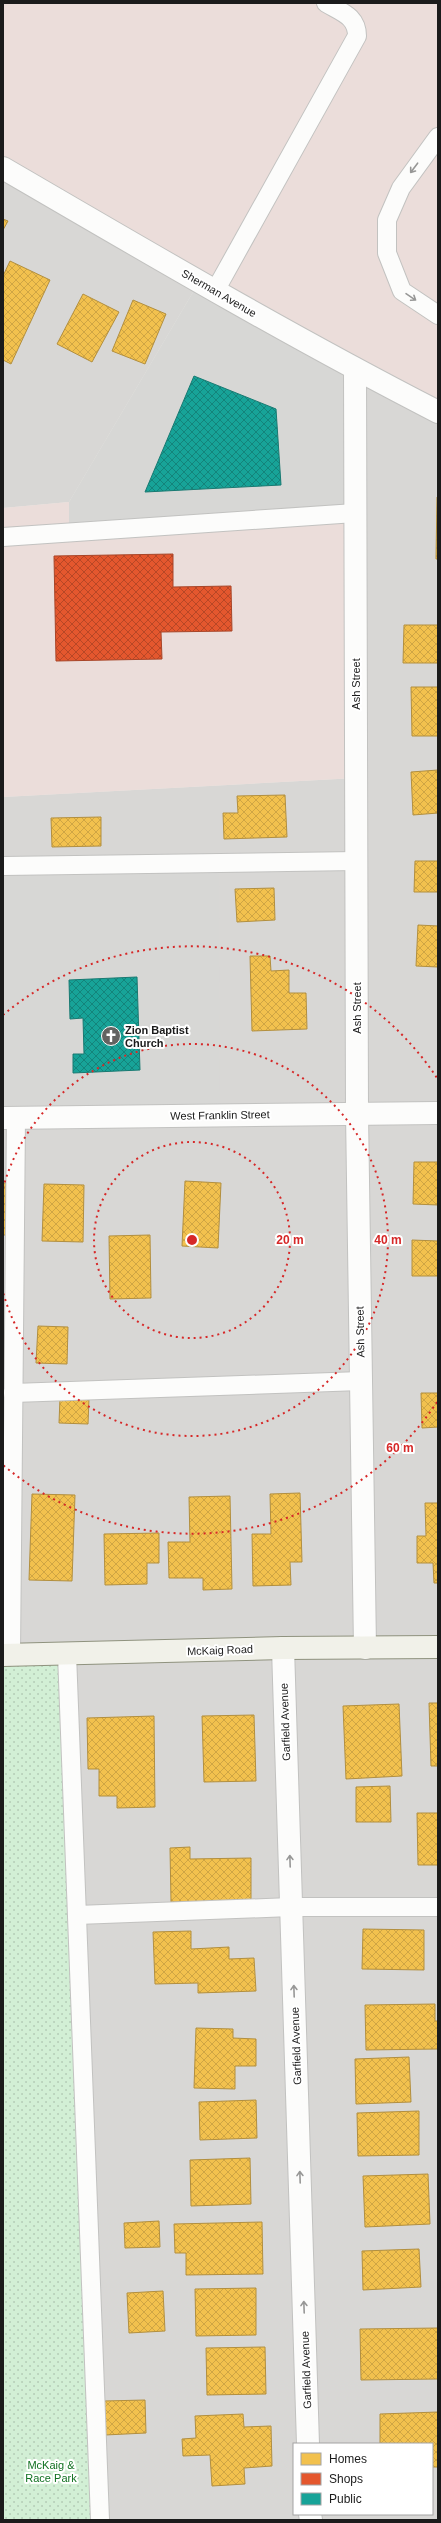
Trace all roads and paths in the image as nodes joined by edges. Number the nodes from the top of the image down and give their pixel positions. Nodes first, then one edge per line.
1 (326, 3) edge
2 (438, 137) edge
3 (3, 168) edge
4 (214, 291) junction
5 (438, 315) edge
6 (355, 369) junction
7 (438, 412) edge
8 (355, 513) junction
9 (3, 537) edge
10 (356, 860) junction
11 (3, 866) edge
12 (357, 1113) junction
13 (438, 1113) edge
14 (9, 1118) edge
15 (361, 1381) junction
16 (13, 1393) junction
17 (438, 1647) edge
18 (283, 1648) junction
19 (365, 1648) junction
20 (67, 1654) junction
21 (7, 1655) edge
22 (291, 1907) junction
23 (438, 1907) edge
24 (77, 1915) junction
25 (308, 2443) edge
26 (100, 2520) edge

1 - 4 lane
2 -> 5 lane
3 - 4 street, Sherman Avenue
4 - 6 street, Sherman Avenue
6 - 7 street, Sherman Avenue
6 - 8 street, Ash Street
8 - 9 lane
8 - 10 street, Ash Street
10 - 11 lane
10 - 12 street, Ash Street
12 - 13 street, West Franklin Street
12 - 14 street, West Franklin Street
12 - 15 street, Ash Street
14 - 16 lane
15 - 16 lane
15 - 19 street, Ash Street
16 - 21 lane
17 - 19 street, McKaig Road
18 - 19 street, McKaig Road
18 - 20 street, McKaig Road
22 -> 18 street, Garfield Avenue
20 - 21 street, McKaig Road
20 - 24 lane
22 - 23 lane
22 - 24 lane
25 -> 22 street, Garfield Avenue
24 - 26 lane

